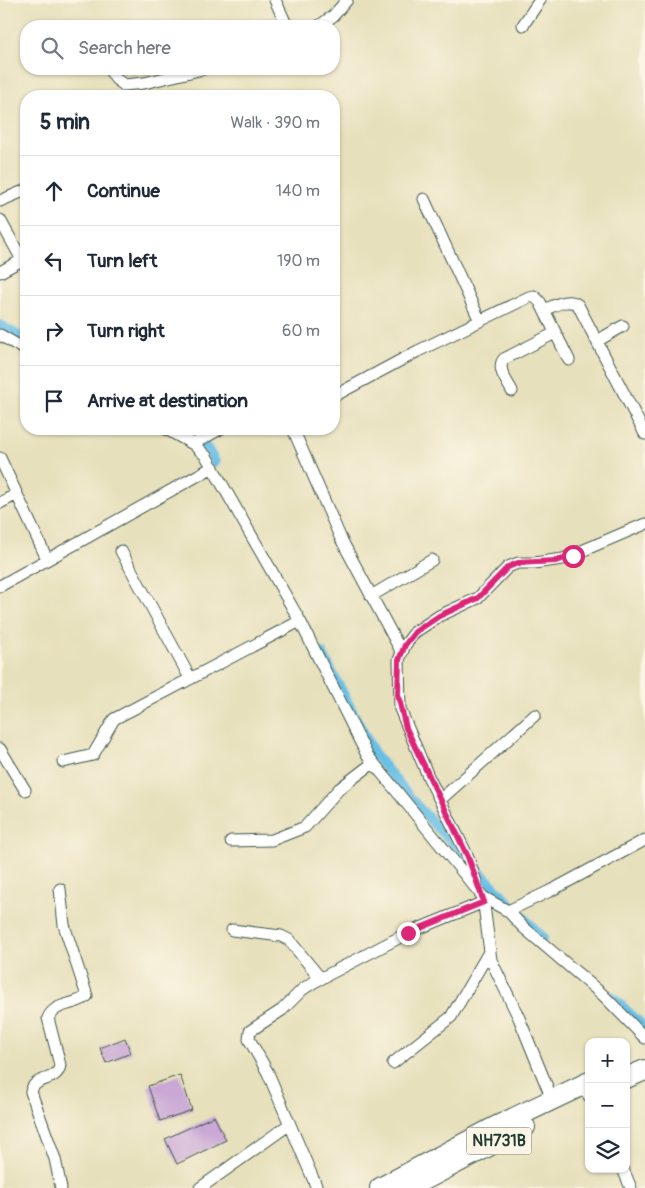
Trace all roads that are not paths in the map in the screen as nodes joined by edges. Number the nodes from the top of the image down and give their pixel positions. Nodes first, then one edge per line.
1 (275, 0) edge
2 (347, 0) edge
3 (540, 0) edge
4 (284, 20) edge
5 (327, 20) edge
6 (523, 25) dead end
7 (113, 75) edge
8 (178, 75) edge
9 (20, 193) edge
10 (424, 199) dead end
11 (0, 201) edge
12 (0, 220) edge
13 (20, 257) edge
14 (20, 265) edge
15 (0, 272) edge
16 (544, 310) junction
17 (480, 321) junction
18 (623, 326) dead end
19 (555, 333) junction
20 (0, 335) edge
21 (597, 341) junction
22 (20, 347) edge
23 (569, 360) dead end
24 (512, 391) dead end
25 (340, 393) edge
26 (645, 434) edge
27 (180, 435) edge
28 (209, 435) edge
29 (296, 435) edge
30 (197, 442) junction
31 (0, 458) edge
32 (213, 467) junction
33 (16, 494) junction
34 (0, 503) edge
35 (645, 524) edge
36 (121, 552) dead end
37 (47, 559) junction
38 (432, 560) dead end
39 (0, 586) edge
40 (371, 596) junction
41 (300, 621) junction
42 (402, 653) junction
43 (190, 678) junction
44 (535, 715) dead end
45 (0, 749) edge
46 (63, 762) dead end
47 (373, 763) junction
48 (25, 790) dead end
49 (440, 800) junction
50 (645, 840) edge
51 (231, 841) dead end
52 (60, 889) dead end
53 (482, 896) junction
54 (512, 909) junction
55 (232, 930) dead end
56 (489, 952) junction
57 (321, 978) junction
58 (645, 1038) edge
59 (645, 1057) edge
60 (393, 1063) dead end
61 (630, 1063) edge
62 (645, 1070) edge
63 (630, 1076) edge
64 (585, 1092) edge
65 (585, 1093) edge
66 (552, 1098) junction
67 (290, 1124) junction
68 (625, 1173) edge
69 (630, 1185) edge
70 (61, 1188) edge
71 (200, 1188) edge
72 (317, 1188) edge
73 (380, 1188) edge
74 (409, 1188) edge
75 (618, 1188) edge

1 - 4 street
2 - 5 street
3 - 6 street
7 - 8 street
9 - 11 street
10 - 17 street
12 - 13 street
14 - 15 street
16 - 17 street
16 - 19 street
16 - 21 street
17 - 25 street
18 - 21 street
19 - 23 street
19 - 24 street
20 - 22 street
21 - 26 street
27 - 30 street
28 - 30 street
29 - 40 street
30 - 32 street
31 - 33 street
32 - 37 street
32 - 41 street
33 - 34 street
33 - 37 street
35 - 42 street
36 - 43 street
37 - 39 street
38 - 40 street
40 - 42 street
41 - 43 street
41 - 47 street
42 - 49 street
43 - 46 street
44 - 49 street
45 - 48 street
47 - 51 street
47 - 53 street
49 - 53 street
50 - 54 street
52 - 70 street
53 - 54 street
53 - 56 street
53 - 57 street
54 - 58 street
55 - 57 street
56 - 60 street
56 - 66 street
57 - 67 street
59 - 61 highway
62 - 63 highway
64 - 66 highway
65 - 74 highway, NH731B
66 - 73 highway
67 - 71 street
67 - 72 street
68 - 69 street
69 - 75 street

